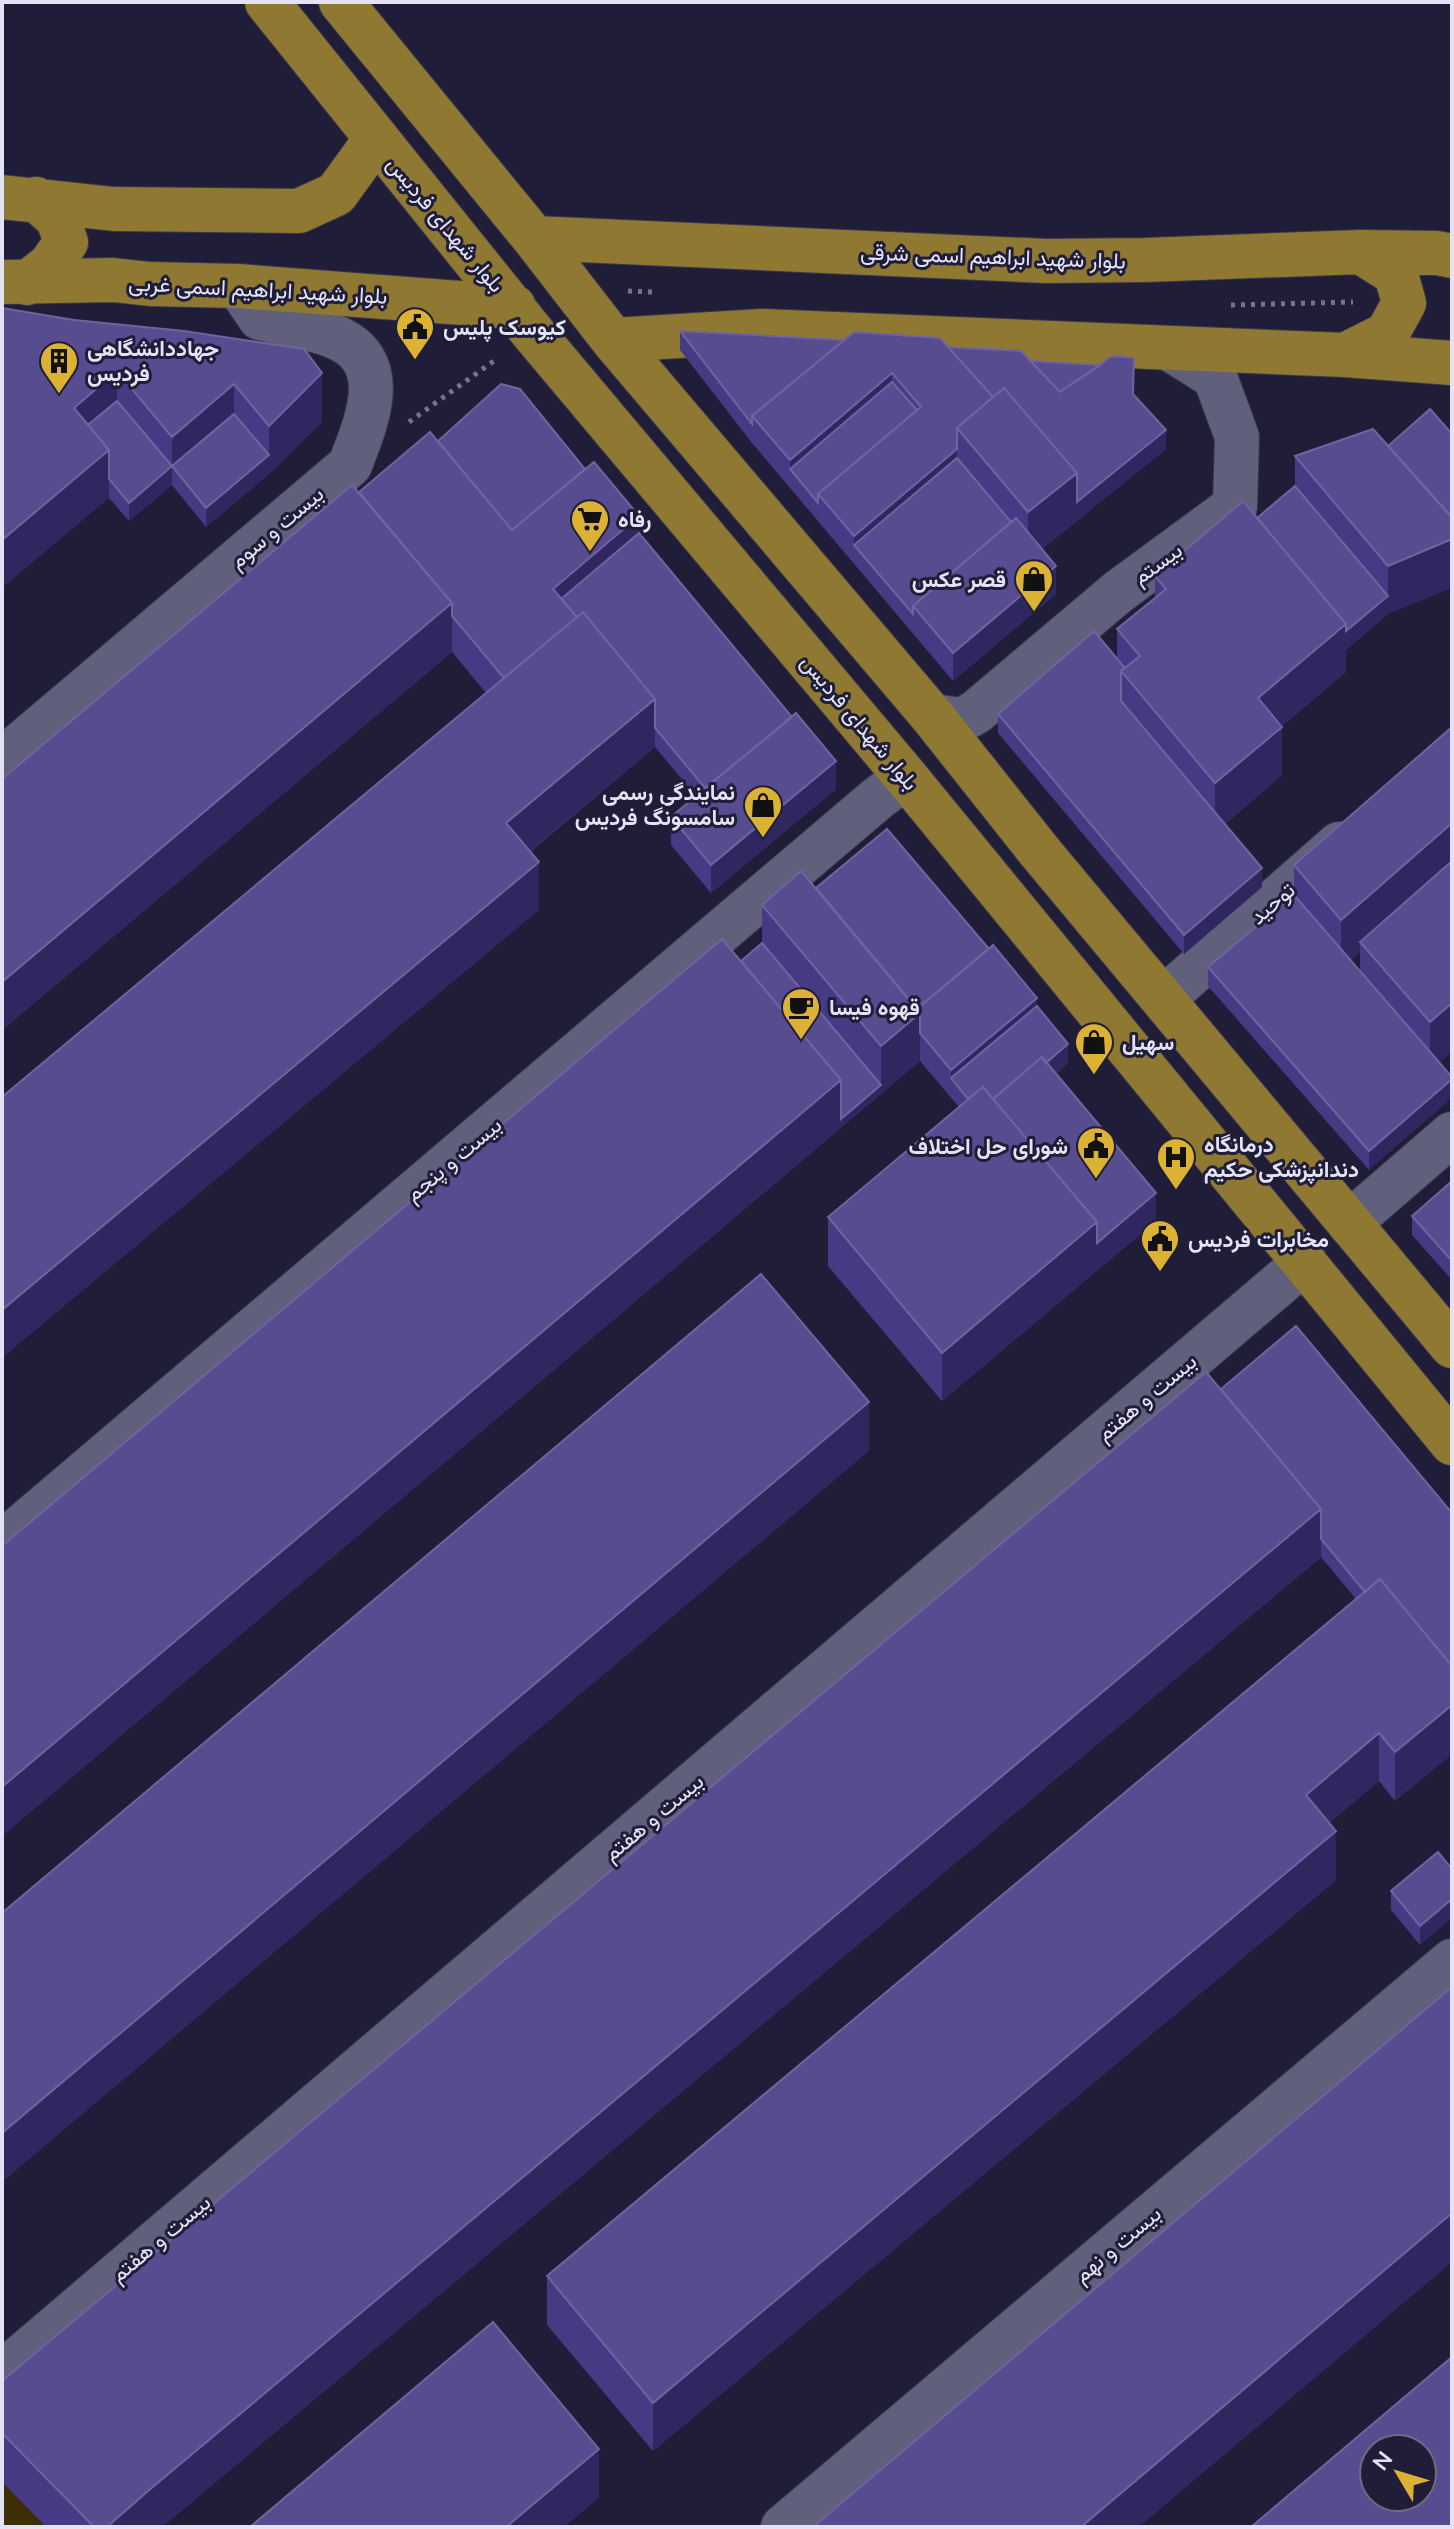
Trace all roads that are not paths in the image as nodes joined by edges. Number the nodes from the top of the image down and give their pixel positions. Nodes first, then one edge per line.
1 (267, 2) edge
2 (341, 2) edge
3 (376, 139) junction
4 (19, 198) edge
5 (114, 209) junction
6 (534, 238) junction
7 (1361, 252) junction
8 (1452, 256) edge
9 (113, 280) junction
10 (15, 283) edge
11 (238, 286) junction
12 (524, 320) junction
13 (613, 340) junction
14 (1170, 349) junction
15 (1345, 355) junction
16 (1452, 363) edge
17 (932, 716) junction
18 (2, 760) edge
19 (906, 777) junction
20 (1369, 818) edge
21 (1164, 998) junction
22 (1452, 1134) edge
23 (1349, 1223) junction
24 (1305, 1262) junction
25 (1452, 1346) edge
26 (1452, 1443) edge
27 (2, 1543) edge
28 (1452, 1961) edge
29 (2, 2373) edge
30 (783, 2527) edge

1 - 3 main road, بلوار شهدای فردیس
2 - 6 main road
3 - 5 main road
3 - 12 main road, بلوار شهدای فردیس
4 - 5 main road
4 - 10 main road
5 - 9 main road
6 - 7 main road, بلوار شهید ابراهیم اسمی شرقی
6 - 13 main road
7 - 8 main road, بلوار شهید ابراهیم اسمی شرقی
7 - 15 main road
9 - 10 main road, بلوار شهید ابراهیم اسمی غربی
9 - 11 main road, بلوار شهید ابراهیم اسمی غربی
11 - 12 main road, بلوار شهید ابراهیم اسمی غربی
11 - 18 street, بیست و سوم
12 - 19 main road, بلوار شهدای فردیس
13 - 14 main road
13 - 17 main road
14 - 15 main road
14 - 17 street, بیستم
15 - 16 main road
17 - 21 main road
19 - 24 main road, بلوار شهدای فردیس
19 - 27 street, بیست و پنجم
20 - 21 street, توحید
21 - 23 main road
22 - 23 street
23 - 25 main road
24 - 26 main road, بلوار شهدای فردیس
24 - 29 street, بیست و هفتم
28 - 30 street, بیست و نهم

